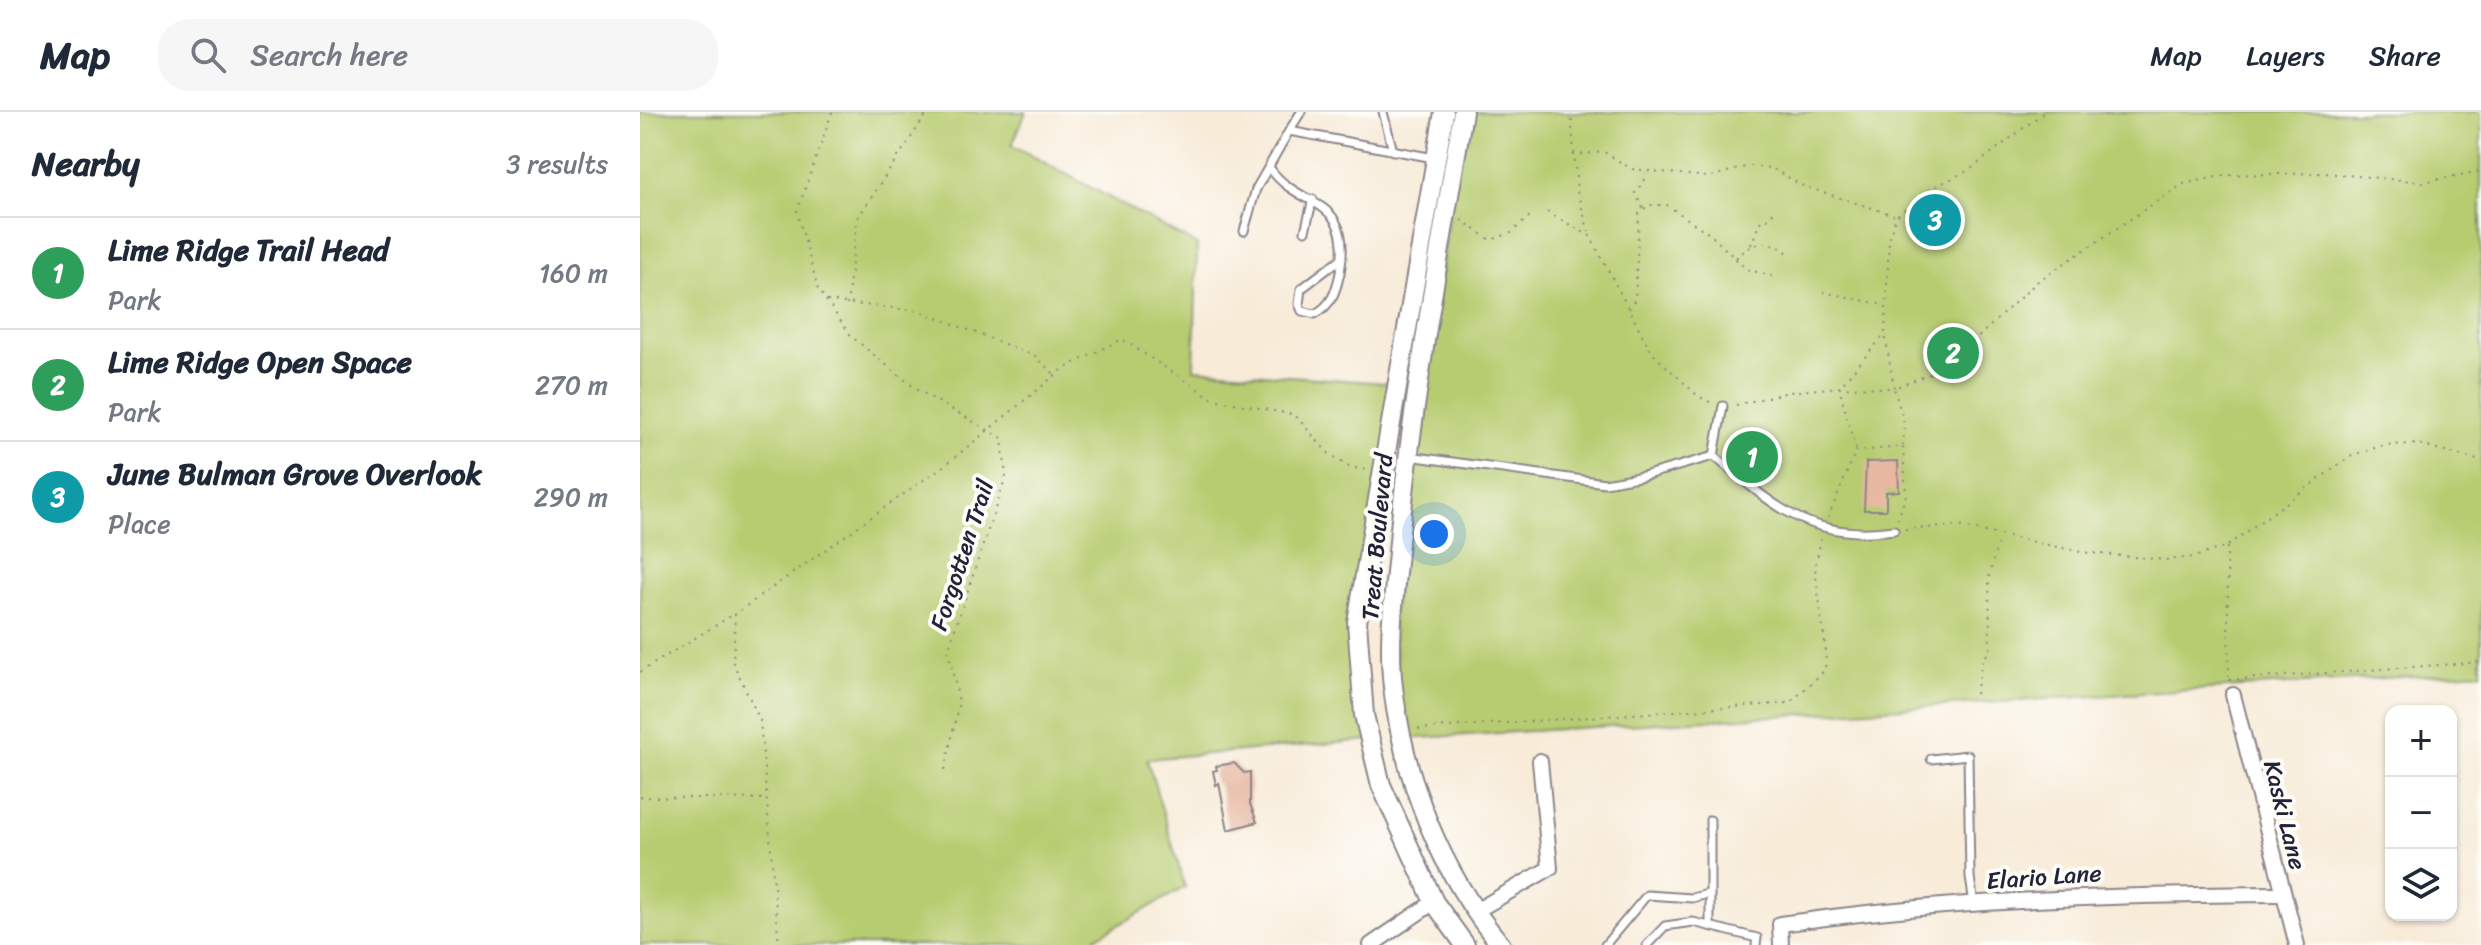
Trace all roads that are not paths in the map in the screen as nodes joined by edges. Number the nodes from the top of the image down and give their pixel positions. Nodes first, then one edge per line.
1 (1301, 112) edge
2 (1383, 112) edge
3 (1444, 112) edge
4 (1463, 112) edge
5 (1289, 131) junction
6 (1393, 151) junction
7 (1436, 159) junction
8 (1269, 167) junction
9 (1313, 199) junction
10 (1244, 231) dead end
11 (1305, 231) dead end
12 (1342, 258) junction
13 (1723, 406) road end
14 (1408, 455) junction
15 (1714, 456) junction
16 (1894, 530) road end
17 (2233, 695) road end
18 (1931, 759) dead end
19 (1540, 761) dead end
20 (1710, 820) dead end
21 (1708, 894) junction
22 (2282, 894) junction
23 (1434, 902) junction
24 (1974, 904) junction
25 (1477, 916) junction
26 (1710, 926) junction
27 (1371, 945) edge
28 (1465, 945) edge
29 (1488, 945) edge
30 (1501, 945) edge
31 (1605, 945) edge
32 (1647, 945) edge
33 (1756, 945) edge
34 (1781, 945) edge
35 (2297, 945) edge

1 - 5 lane
2 - 6 lane
3 - 7 main road, Treat Boulevard
4 - 14 main road, Treat Boulevard
5 - 6 lane
5 - 8 lane
6 - 7 lane
7 - 23 main road, Treat Boulevard
8 - 9 lane
8 - 10 lane
9 - 11 lane
9 - 12 lane
12 - 12 lane
13 - 15 lane
14 - 15 lane
14 - 25 main road, Treat Boulevard
15 - 16 lane
17 - 22 street, Kaski Lane
18 - 24 lane
19 - 25 street
20 - 21 lane
21 - 26 lane
21 - 31 lane
22 - 24 street, Elario Lane
22 - 35 street, Kaski Lane
23 - 27 street
23 - 28 main road, Treat Boulevard
24 - 34 street, Elario Lane
25 - 29 main road
25 - 30 main road, Treat Boulevard
26 - 32 lane
26 - 33 lane

